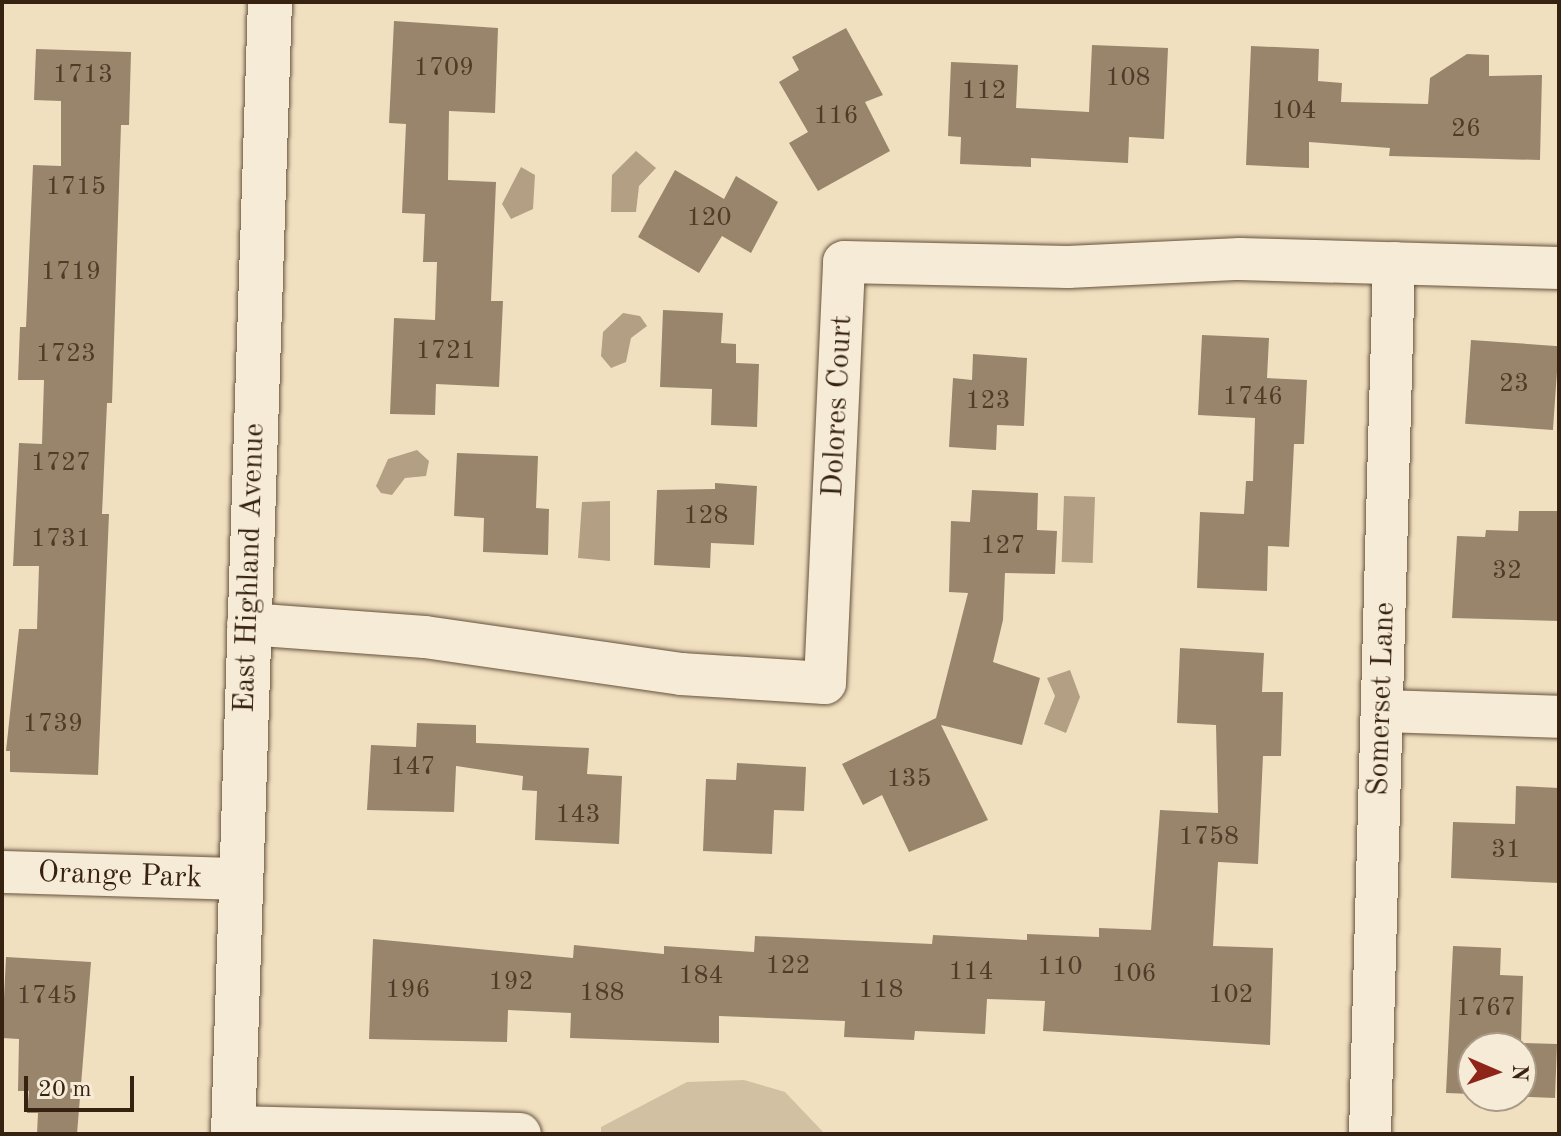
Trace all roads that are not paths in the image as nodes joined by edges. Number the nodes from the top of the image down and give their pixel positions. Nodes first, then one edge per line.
1 (270, 2) edge
2 (1394, 263) junction
3 (1559, 268) edge
4 (248, 624) junction
5 (1382, 711) junction
6 (1559, 717) edge
7 (2, 872) edge
8 (238, 879) junction
9 (233, 1130) edge
10 (520, 1134) edge
11 (1370, 1134) edge

1 - 4 street, East Highland Avenue
2 - 3 street, Dolores Court
2 - 4 street, Dolores Court
2 - 5 street, Somerset Lane
4 - 8 street, East Highland Avenue
5 - 6 street
5 - 11 street, Somerset Lane
7 - 8 street, Orange Park
8 - 9 street, East Highland Avenue
9 - 10 street

